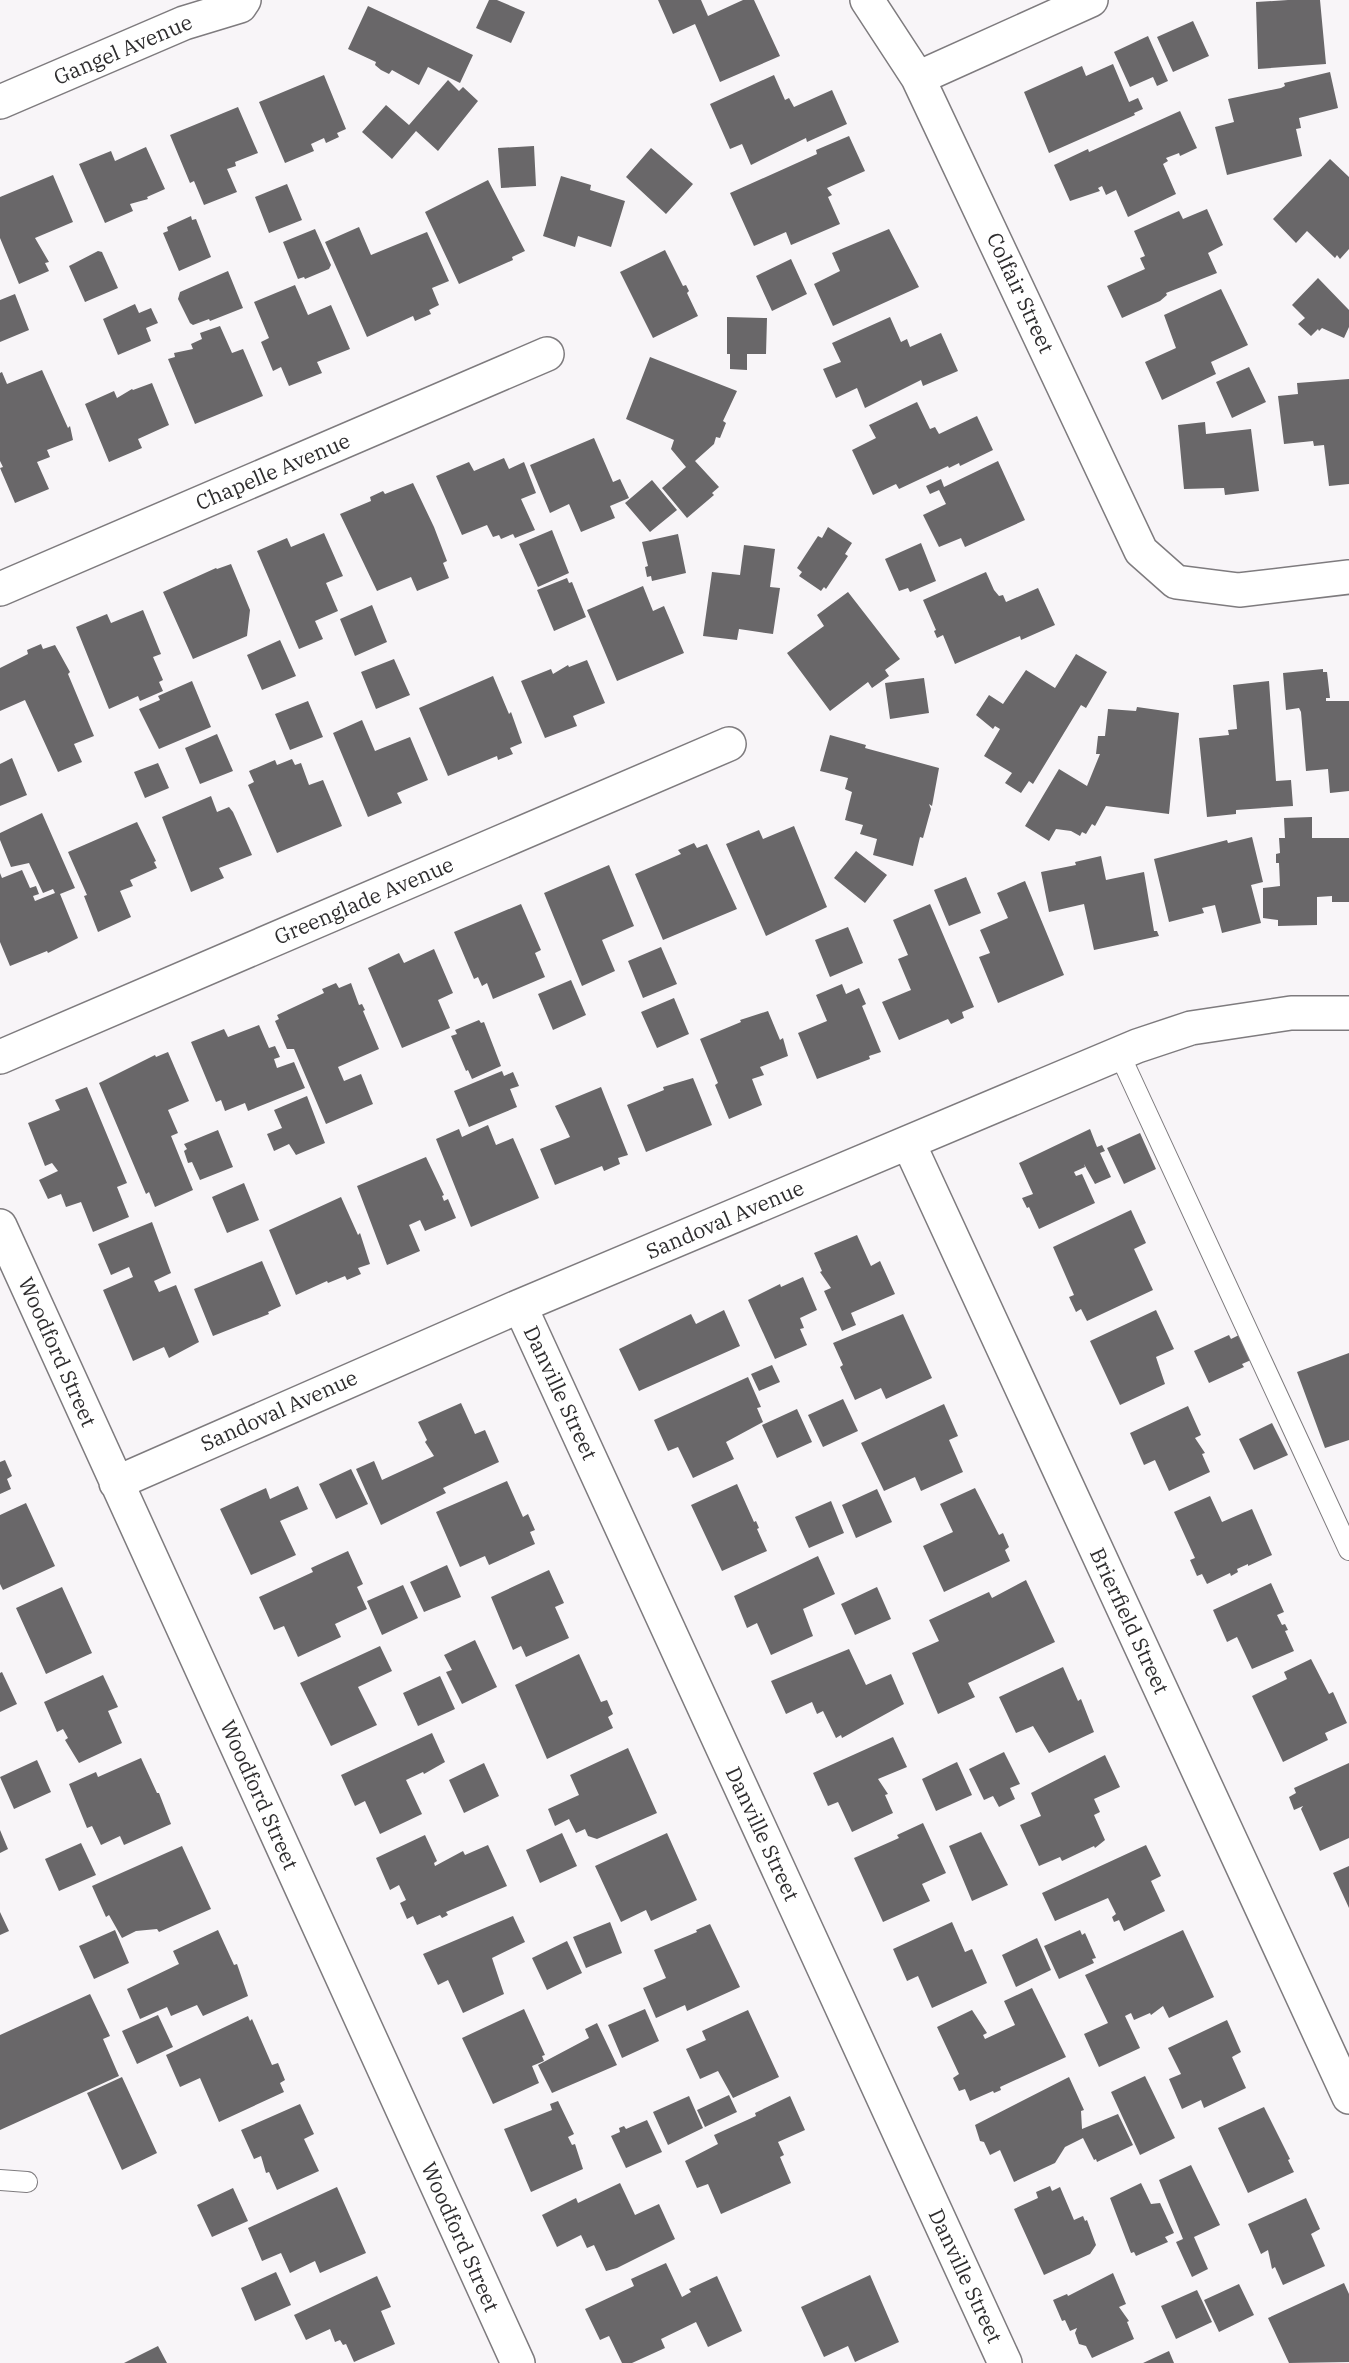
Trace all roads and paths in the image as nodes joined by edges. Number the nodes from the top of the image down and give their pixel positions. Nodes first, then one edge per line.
1 (244, 0) edge
2 (867, 0) edge
3 (1090, 0) edge
4 (918, 78) junction
5 (0, 102) edge
6 (547, 354) dead end
7 (1349, 577) edge
8 (0, 589) edge
9 (729, 744) dead end
10 (1349, 1013) edge
11 (1119, 1053) junction
12 (0, 1057) edge
13 (909, 1144) junction
14 (0, 1226) edge
15 (520, 1306) junction
16 (116, 1483) junction
17 (1349, 1550) edge
18 (1349, 2097) edge
19 (0, 2180) edge
20 (27, 2182) dead end
21 (518, 2363) edge
22 (1005, 2363) edge

1 - 5 street, Gangel Avenue
2 - 4 street, Colfair Street
3 - 4 street
4 - 7 street, Colfair Street
6 - 8 street, Chapelle Avenue
9 - 12 street, Greenglade Avenue
10 - 11 street, Sandoval Avenue
11 - 13 street, Sandoval Avenue
11 - 17 lane
13 - 15 street, Sandoval Avenue
13 - 18 street, Brierfield Street
14 - 16 street, Woodford Street
15 - 16 street, Sandoval Avenue
15 - 22 street, Danville Street
16 - 21 street, Woodford Street
19 - 20 lane

